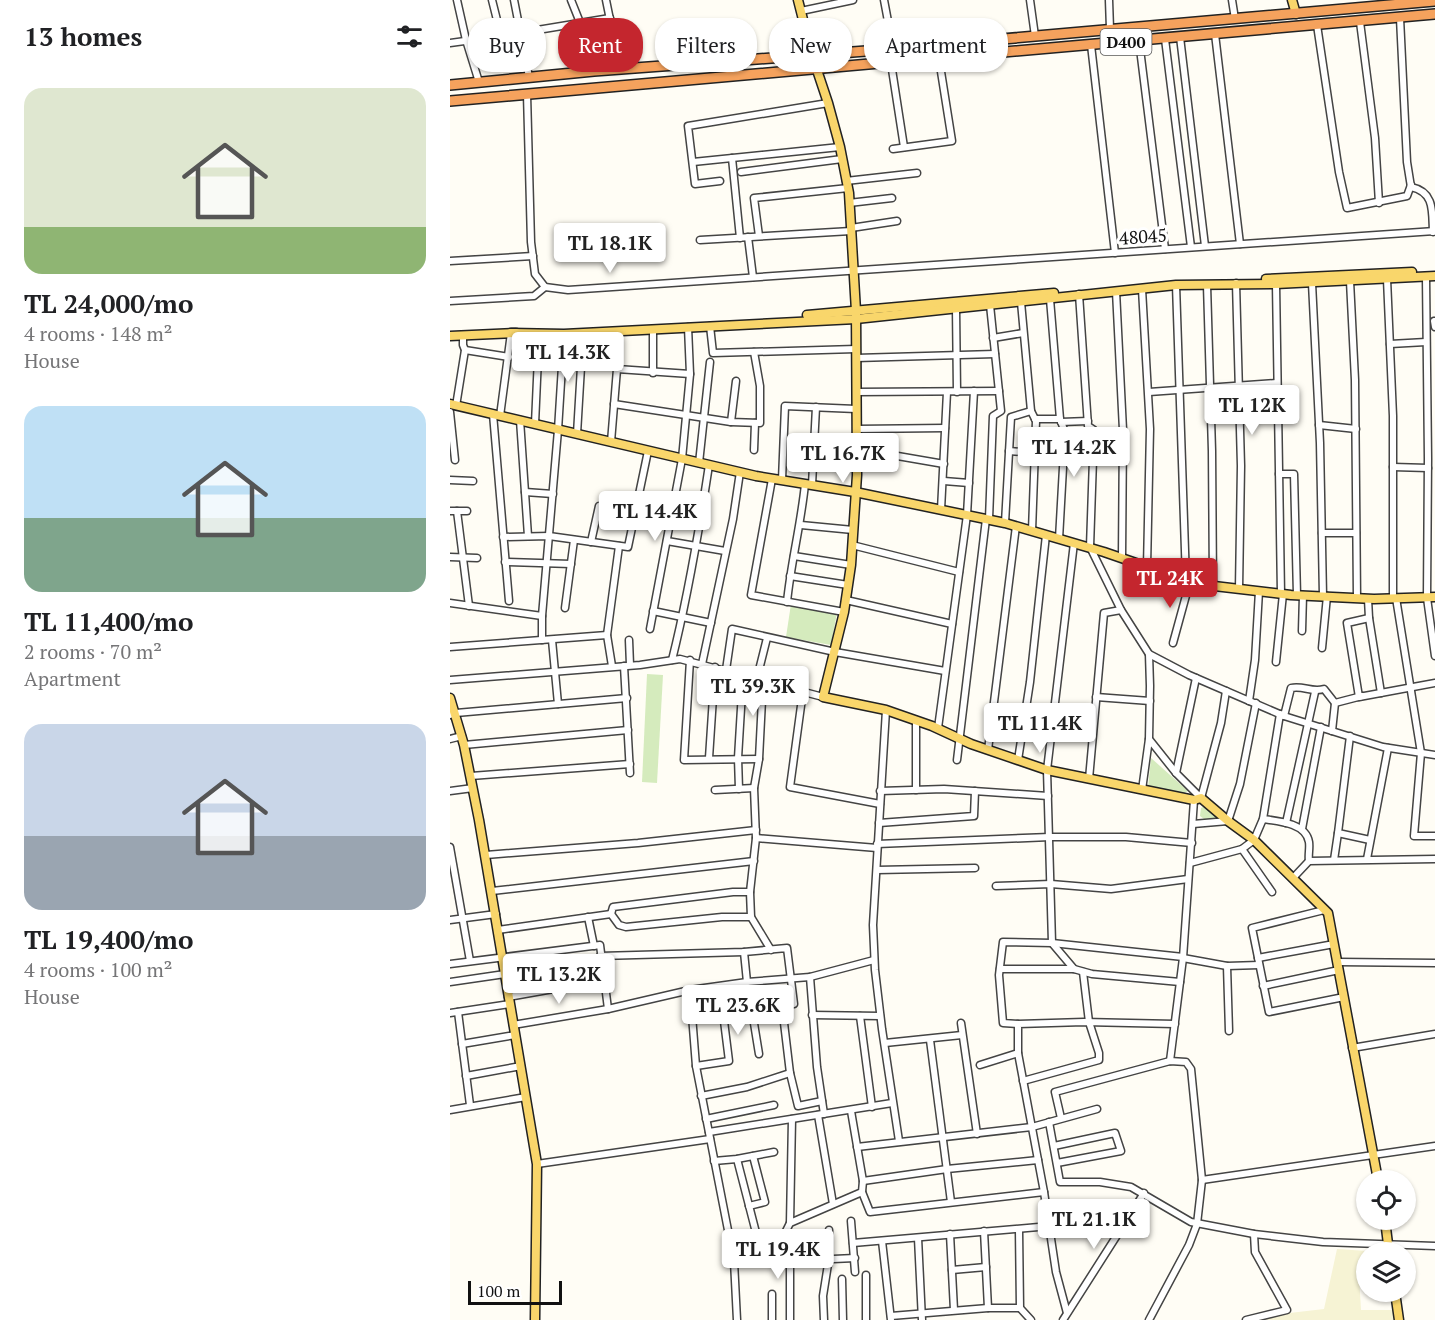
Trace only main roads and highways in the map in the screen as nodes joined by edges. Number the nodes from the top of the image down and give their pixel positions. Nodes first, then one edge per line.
1 (798, 0) edge
2 (1292, 0) edge
3 (1424, 1) edge
4 (1435, 1) edge
5 (1296, 14) junction
6 (1435, 14) edge
7 (803, 18) edge
8 (852, 52) edge
9 (769, 59) edge
10 (852, 66) edge
11 (782, 72) edge
12 (818, 72) edge
13 (450, 85) edge
14 (450, 101) edge
15 (1435, 271) edge
16 (1431, 277) edge
17 (1236, 284) junction
18 (1079, 294) junction
19 (856, 315) junction
20 (511, 333) junction
21 (450, 336) edge
22 (452, 407) edge
23 (855, 492) junction
24 (1431, 598) edge
25 (450, 698) edge
26 (453, 714) edge
27 (1376, 1170) edge
28 (1396, 1302) edge
29 (536, 1320) edge
30 (1399, 1320) edge

1 - 7 main road
2 - 5 main road
3 - 4 highway, D400
3 - 5 highway, D400
5 - 8 highway, D400
6 - 10 highway, D400
9 - 13 highway, D400
11 - 14 highway, D400
12 - 19 main road
15 - 17 main road
16 - 17 main road
17 - 18 main road
18 - 19 main road
18 - 19 main road
19 - 20 main road
19 - 20 main road
19 - 23 main road
20 - 21 main road
22 - 23 main road
23 - 24 main road
23 - 27 main road
25 - 26 main road
26 - 29 main road
28 - 30 main road

